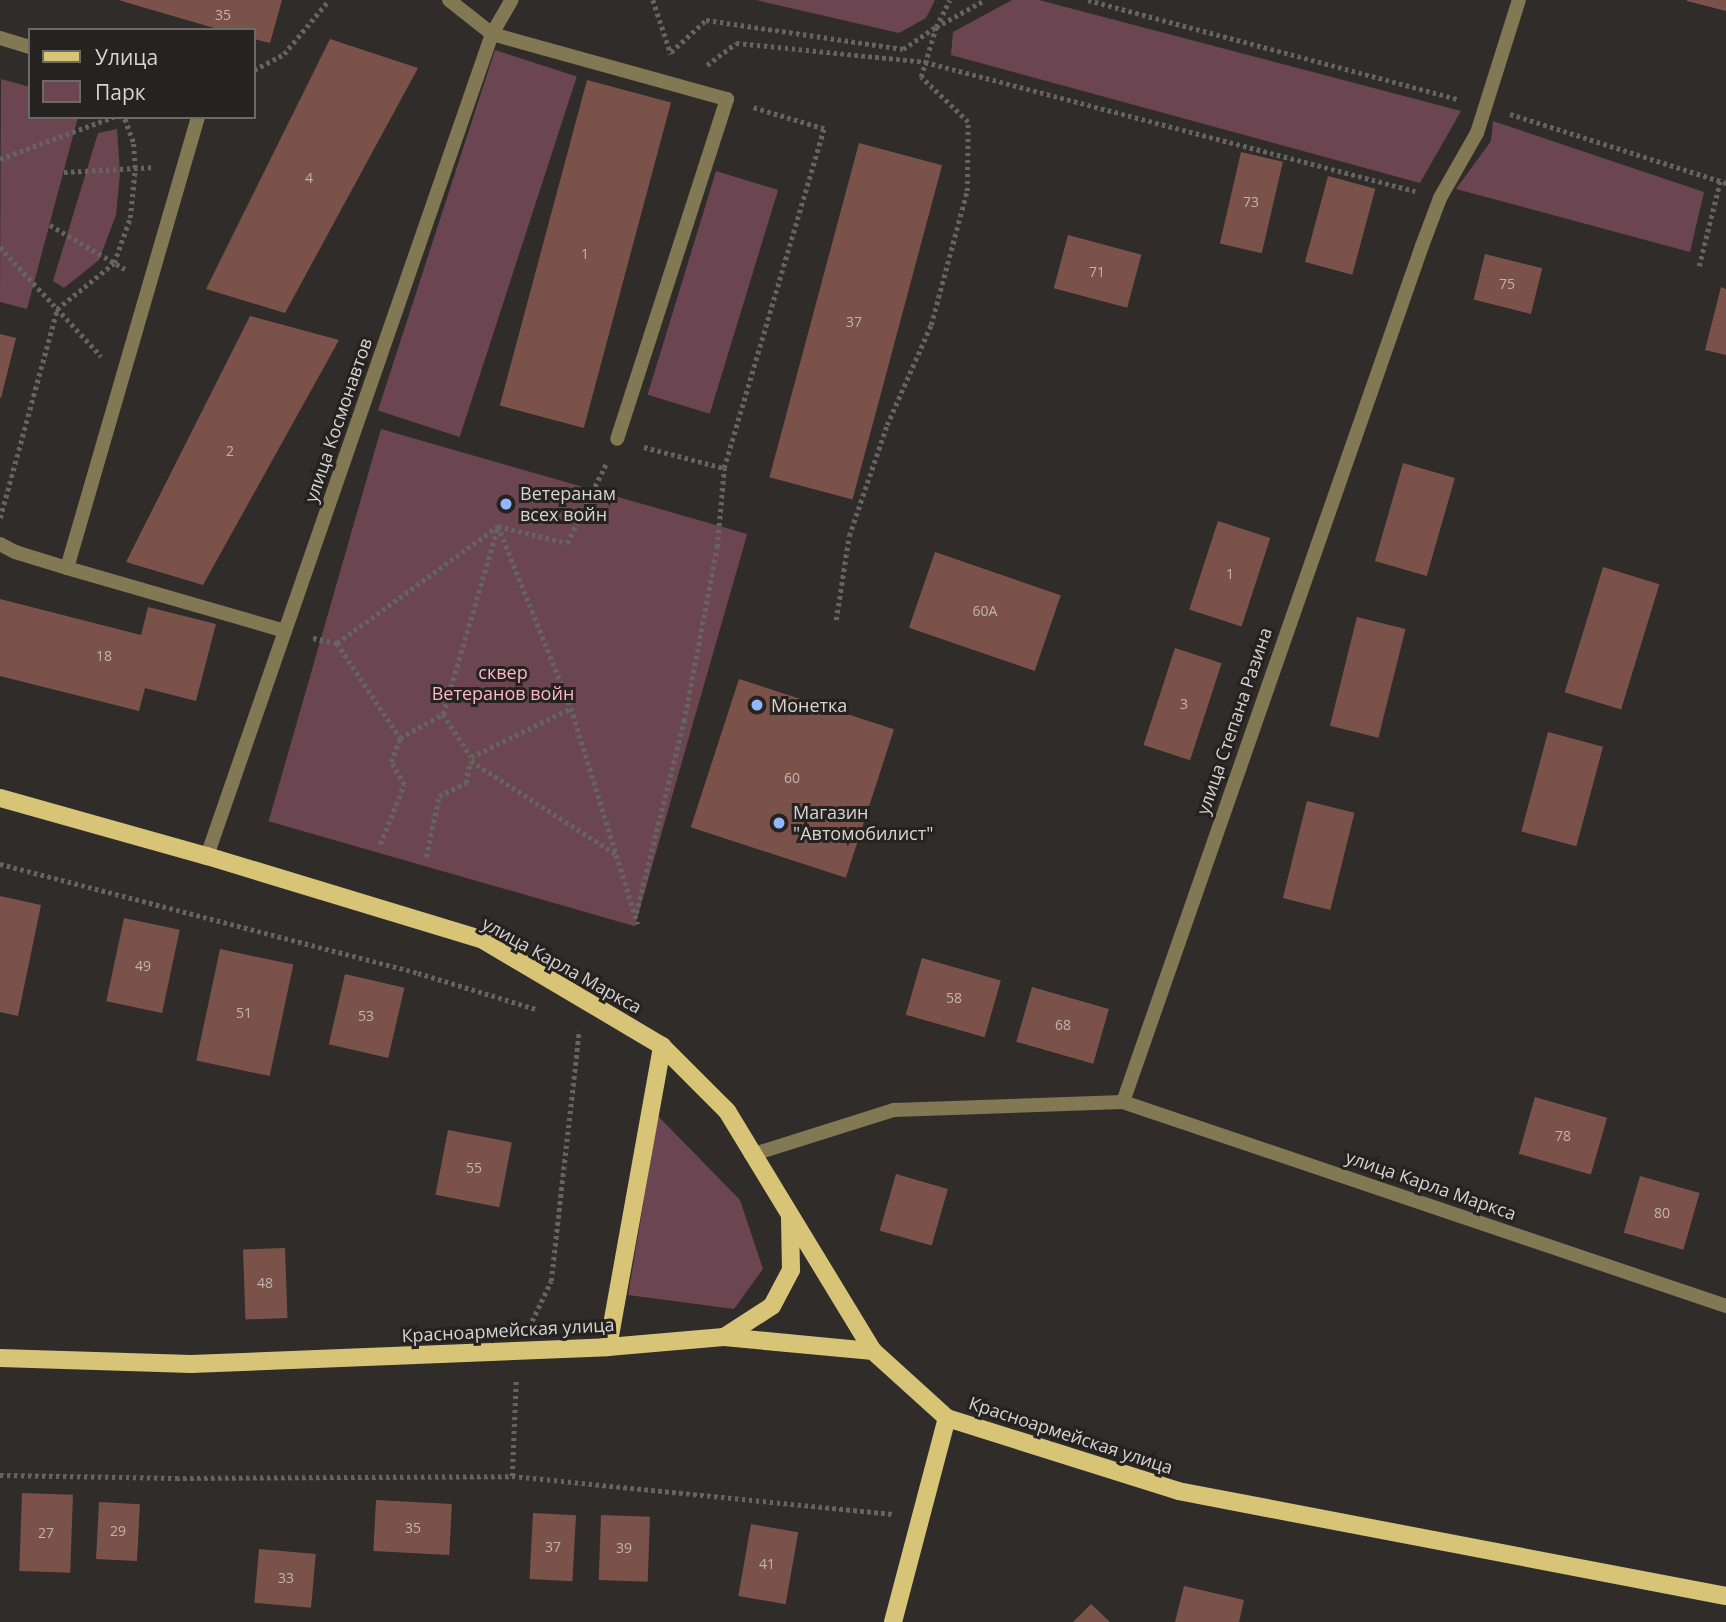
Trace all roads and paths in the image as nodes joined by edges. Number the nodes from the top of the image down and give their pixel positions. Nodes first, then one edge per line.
1 (329, 0) edge
2 (449, 0) edge
3 (512, 0) edge
4 (653, 0) edge
5 (950, 0) edge
6 (985, 0) edge
7 (1088, 0) edge
8 (1519, 0) edge
9 (936, 27) junction
10 (492, 34) junction
11 (0, 38) edge
12 (28, 46) edge
13 (671, 52) junction
14 (925, 62) junction
15 (256, 69) edge
16 (644, 76) junction
17 (679, 86) junction
18 (727, 99) junction
19 (1485, 106) junction
20 (108, 119) edge
21 (125, 119) edge
22 (197, 119) edge
23 (0, 159) edge
24 (184, 165) junction
25 (135, 168) junction
26 (64, 172) dead end
27 (1723, 182) edge
28 (1440, 198) junction
29 (50, 225) dead end
30 (0, 247) edge
31 (114, 263) junction
32 (1699, 266) dead end
33 (150, 284) junction
34 (57, 309) junction
35 (122, 380) junction
36 (617, 439) junction
37 (724, 468) junction
38 (0, 519) edge
39 (499, 526) junction
40 (0, 544) edge
41 (67, 568) junction
42 (835, 620) dead end
43 (285, 631) junction
44 (337, 643) junction
45 (571, 708) junction
46 (443, 714) junction
47 (400, 738) junction
48 (471, 759) junction
49 (0, 798) edge
50 (380, 844) dead end
51 (617, 854) junction
52 (207, 856) junction
53 (426, 857) dead end
54 (0, 864) edge
55 (635, 915) junction
56 (638, 924) dead end
57 (541, 1010) dead end
58 (580, 1023) dead end
59 (662, 1046) junction
60 (1123, 1102) junction
61 (751, 1155) junction
62 (790, 1217) junction
63 (1726, 1306) edge
64 (724, 1337) junction
65 (608, 1346) junction
66 (517, 1350) junction
67 (873, 1351) junction
68 (0, 1358) edge
69 (947, 1418) junction
70 (0, 1475) edge
71 (512, 1476) junction
72 (921, 1517) junction
73 (1726, 1597) edge
74 (893, 1622) edge

1 - 15 path
2 - 10 street
3 - 10 street, улица Космонавтов
4 - 13 path
5 - 9 path
6 - 9 path
7 - 19 path
8 - 19 street, улица Степана Разина
9 - 13 path
9 - 14 path
10 - 16 street
10 - 43 street, улица Космонавтов
11 - 12 street
13 - 16 path
13 - 17 path
14 - 17 path
14 - 28 path
14 - 42 path
16 - 17 street
17 - 18 street
18 - 36 street
18 - 37 path
19 - 27 path
19 - 28 street, улица Степана Разина
20 - 23 path
21 - 25 path
22 - 24 street
24 - 25 path
24 - 33 street
25 - 26 path
25 - 31 path
27 - 32 path
28 - 60 street, улица Степана Разина
29 - 31 path
30 - 34 path
31 - 33 path
31 - 34 path
33 - 35 street
34 - 35 path
34 - 38 path
35 - 41 street
36 - 37 path
36 - 39 path
37 - 55 path
39 - 44 path
39 - 45 path
39 - 46 path
40 - 41 street
41 - 43 street
43 - 44 path
43 - 52 street, улица Космонавтов
44 - 47 path
45 - 48 path
45 - 51 path
46 - 47 path
46 - 48 path
47 - 50 path
48 - 51 path
48 - 53 path
49 - 52 main road, улица Карла Маркса
51 - 55 path
52 - 59 main road, улица Карла Маркса
54 - 57 path
55 - 56 path
58 - 66 path
59 - 61 main road, улица Карла Маркса
59 - 65 main road
60 - 61 street
60 - 63 street, улица Карла Маркса
61 - 62 main road, улица Карла Маркса
62 - 64 main road
62 - 67 main road, улица Карла Маркса
64 - 65 main road, Красноармейская улица
64 - 67 main road, Красноармейская улица
65 - 66 main road, Красноармейская улица
66 - 68 main road, Красноармейская улица
66 - 71 path
67 - 69 main road, Красноармейская улица
69 - 72 main road
69 - 73 main road, Красноармейская улица
70 - 71 path
71 - 72 path
72 - 74 main road

